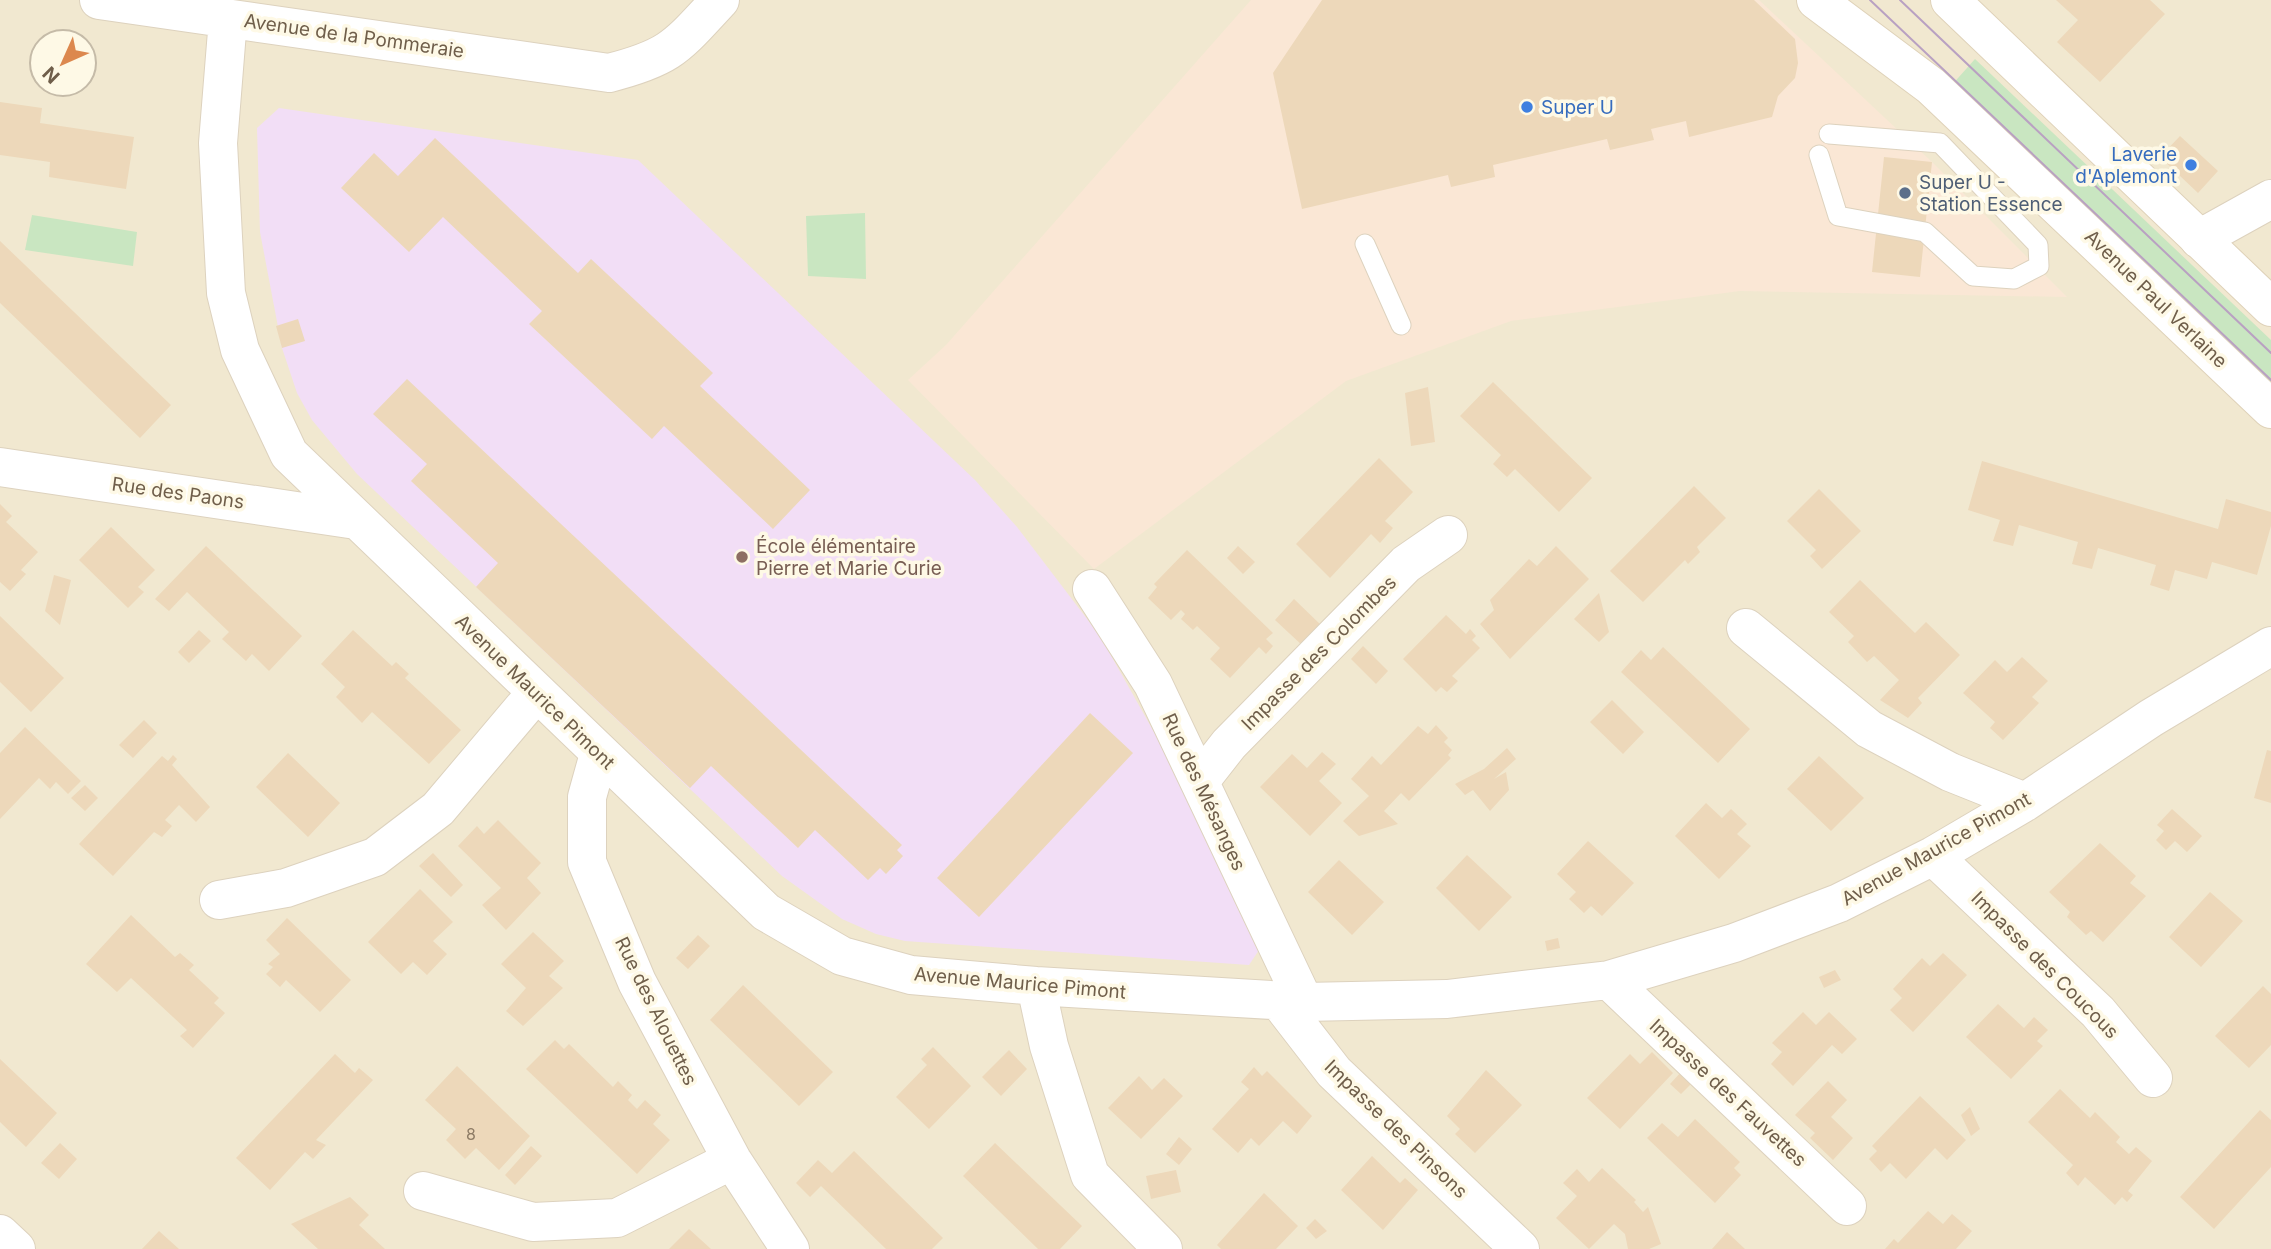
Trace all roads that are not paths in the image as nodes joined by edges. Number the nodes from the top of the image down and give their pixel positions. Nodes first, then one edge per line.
1 (99, 0) edge
2 (720, 0) edge
3 (1816, 0) edge
4 (1950, 0) edge
5 (228, 19) junction
6 (1829, 134) dead end
7 (1819, 155) dead end
8 (2271, 200) edge
9 (2199, 239) junction
10 (1365, 244) dead end
11 (2271, 307) edge
12 (1401, 325) dead end
13 (2271, 409) edge
14 (0, 467) edge
15 (356, 520) junction
16 (1447, 535) dead end
17 (1092, 589) dead end
18 (1746, 628) dead end
19 (2271, 646) edge
20 (536, 692) junction
21 (598, 754) junction
22 (1200, 781) junction
23 (2025, 802) junction
24 (1933, 856) junction
25 (219, 900) dead end
26 (1609, 980) junction
27 (1036, 986) junction
28 (1292, 1001) junction
29 (2153, 1078) dead end
30 (732, 1160) junction
31 (423, 1191) dead end
32 (1847, 1206) dead end
33 (0, 1234) edge
34 (16, 1249) edge
35 (790, 1249) edge
36 (1163, 1249) edge
37 (1520, 1249) edge

1 - 5 street, Avenue de la Pommeraie
2 - 5 street, Avenue de la Pommeraie
3 - 13 street, Avenue Paul Verlaine
4 - 9 street
5 - 15 street, Avenue Maurice Pimont
6 - 7 lane
8 - 9 street
9 - 11 street
10 - 12 lane
14 - 15 street, Rue des Paons
15 - 20 street, Avenue Maurice Pimont
16 - 22 street, Impasse des Colombes
17 - 22 street, Rue des Mésanges
18 - 23 street
19 - 23 street, Avenue Maurice Pimont
20 - 21 street, Avenue Maurice Pimont
20 - 25 street
21 - 27 street, Avenue Maurice Pimont
21 - 30 street, Rue des Alouettes
22 - 28 street, Rue des Mésanges
23 - 24 street, Avenue Maurice Pimont
24 - 26 street, Avenue Maurice Pimont
24 - 29 street, Impasse des Coucous
26 - 28 street, Avenue Maurice Pimont
26 - 32 street, Impasse des Fauvettes
27 - 28 street, Avenue Maurice Pimont
27 - 36 street
28 - 37 street, Impasse des Pinsons
30 - 31 street
30 - 35 street, Rue des Alouettes
33 - 34 street

